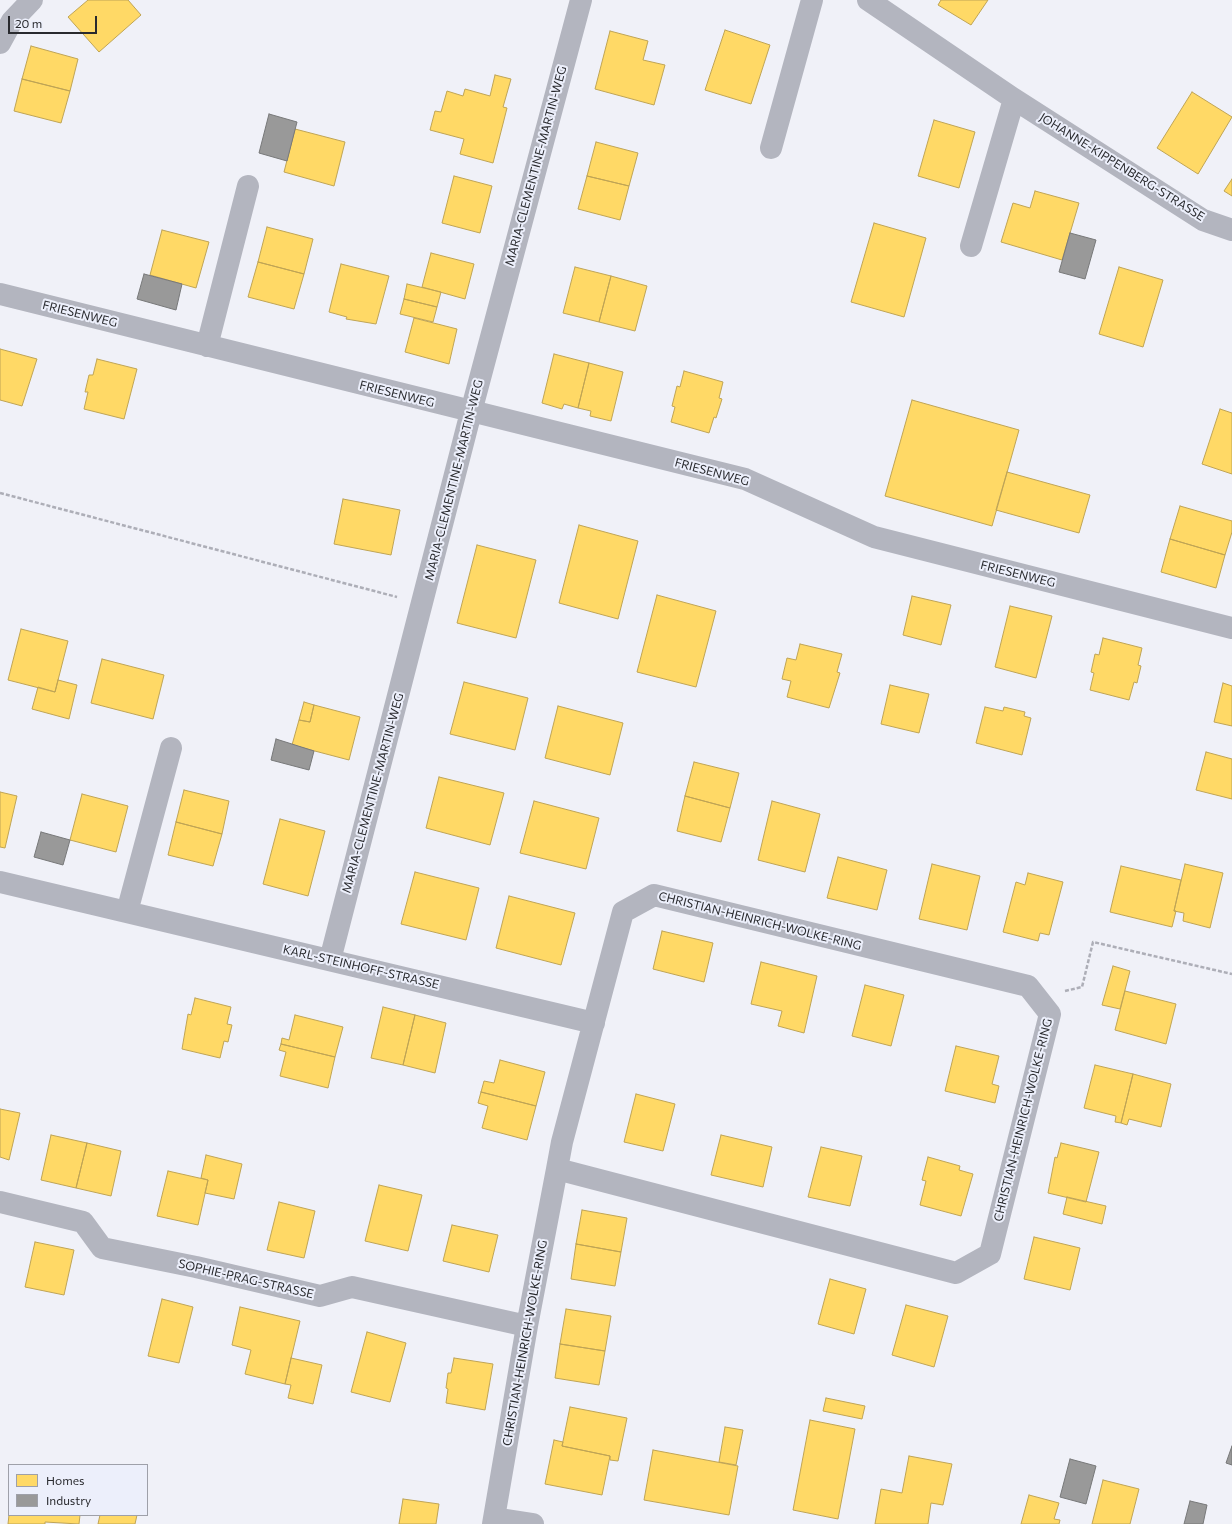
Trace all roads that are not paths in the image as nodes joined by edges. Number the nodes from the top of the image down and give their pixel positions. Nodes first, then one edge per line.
1 (32, 0) edge
2 (581, 0) edge
3 (812, 0) edge
4 (868, 0) edge
5 (0, 43) edge
6 (1014, 99) junction
7 (771, 148) dead end
8 (248, 186) dead end
9 (1232, 230) edge
10 (971, 246) dead end
11 (0, 294) edge
12 (206, 346) junction
13 (471, 412) junction
14 (1232, 628) edge
15 (171, 748) dead end
16 (0, 882) edge
17 (127, 912) junction
18 (330, 960) junction
19 (594, 1022) junction
20 (557, 1169) junction
21 (0, 1202) edge
22 (527, 1326) junction
23 (494, 1521) edge
24 (534, 1524) edge

1 - 5 street
2 - 13 street, MARIA-CLEMENTINE-MARTIN-WEG
3 - 7 street
4 - 6 street, JOHANNE-KIPPENBERG-STRASSE
6 - 9 street, JOHANNE-KIPPENBERG-STRASSE
6 - 10 street
8 - 12 street
11 - 12 street, FRIESENWEG
12 - 13 street, FRIESENWEG
13 - 14 street, FRIESENWEG
13 - 18 street, MARIA-CLEMENTINE-MARTIN-WEG
15 - 17 street
16 - 17 street, KARL-STEINHOFF-STRASSE
17 - 18 street, KARL-STEINHOFF-STRASSE
18 - 19 street, KARL-STEINHOFF-STRASSE
19 - 20 street, CHRISTIAN-HEINRICH-WOLKE-RING
19 - 20 street, CHRISTIAN-HEINRICH-WOLKE-RING
20 - 22 street, CHRISTIAN-HEINRICH-WOLKE-RING
21 - 22 street, SOPHIE-PRAG-STRASSE
22 - 23 street, CHRISTIAN-HEINRICH-WOLKE-RING
23 - 24 street

